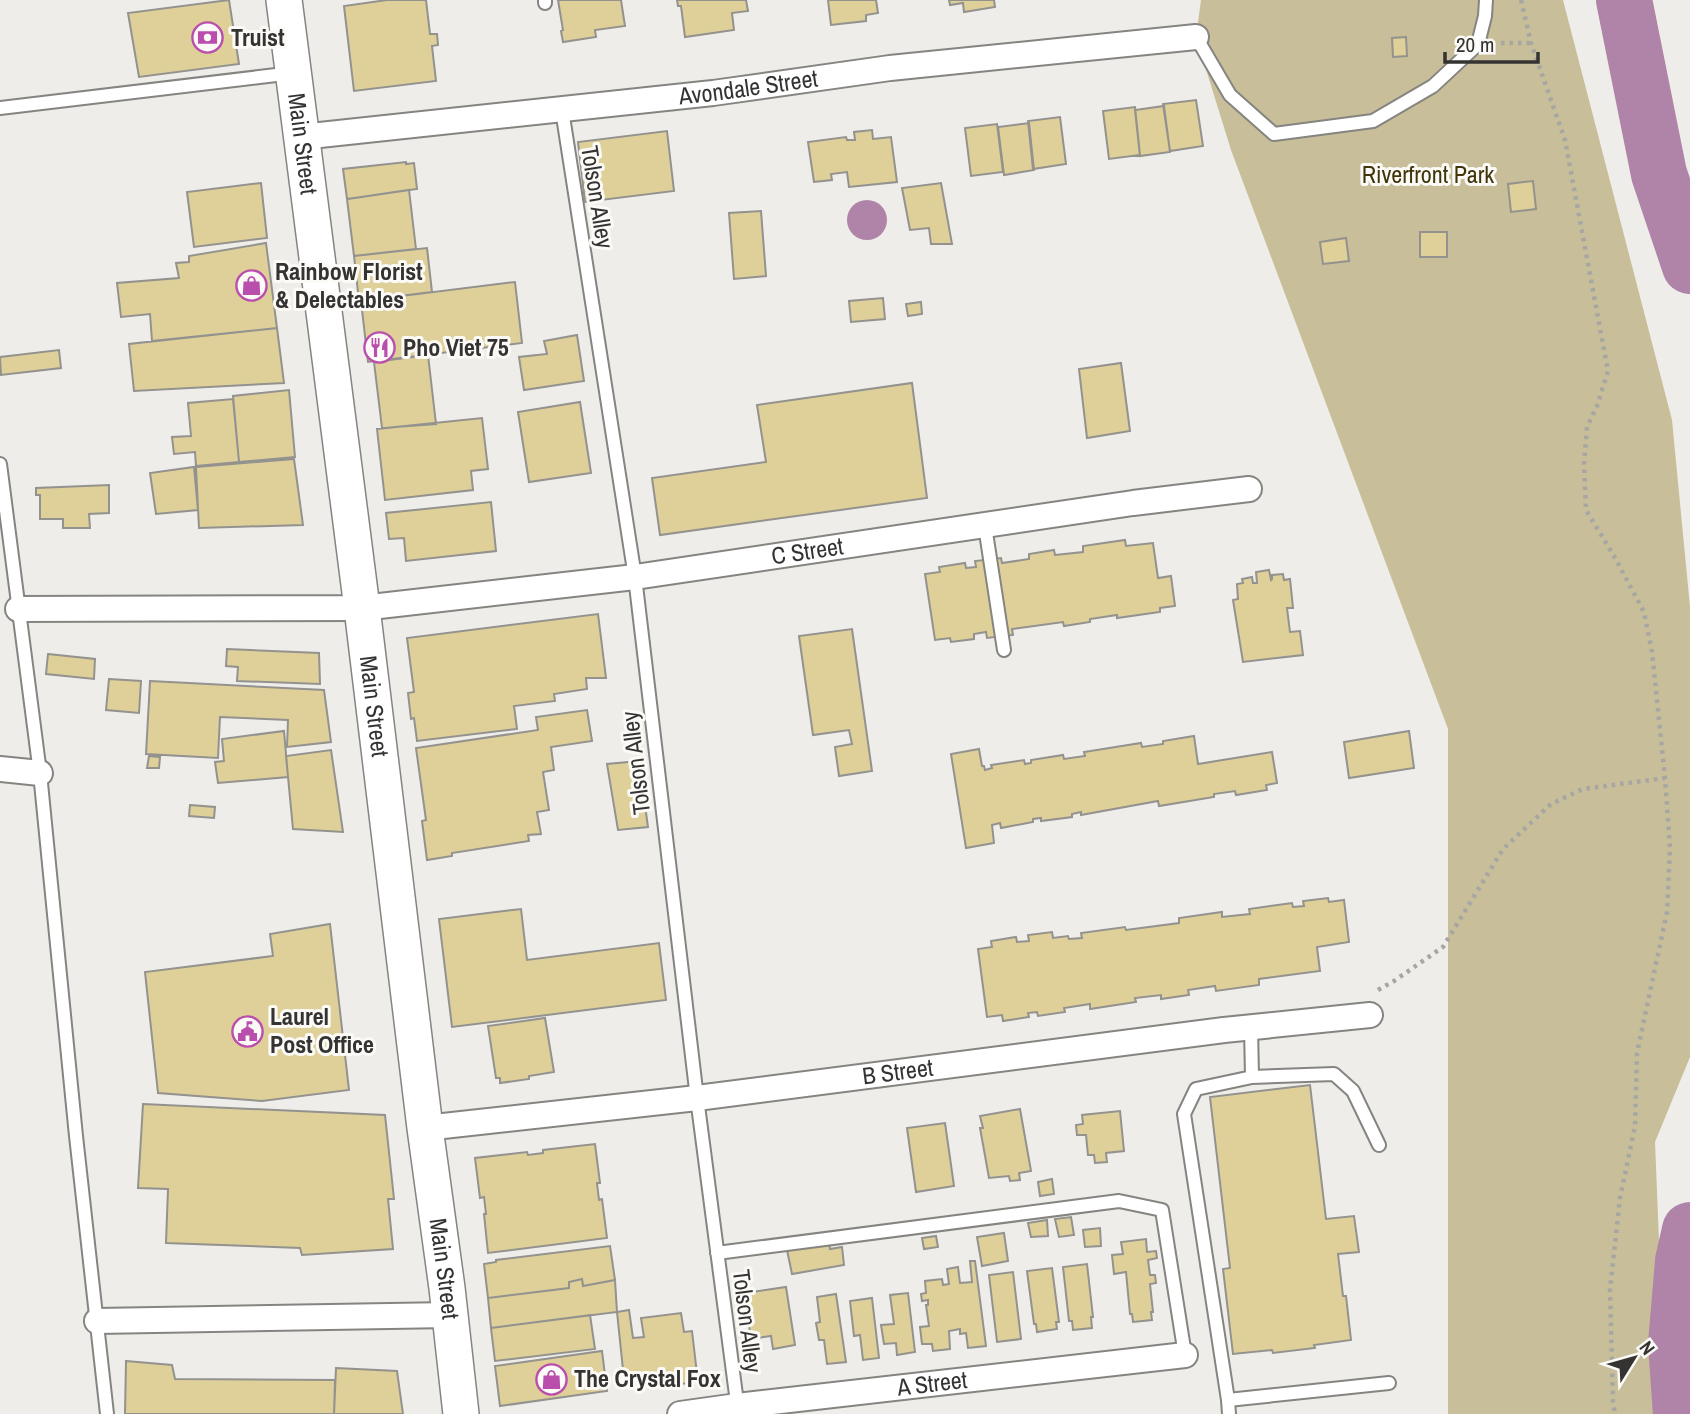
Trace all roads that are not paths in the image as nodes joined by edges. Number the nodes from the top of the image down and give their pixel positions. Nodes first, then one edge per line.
1 (284, 0) edge
2 (1486, 0) edge
3 (1196, 37) joint
4 (293, 74) junction
5 (0, 108) edge
6 (562, 110) junction
7 (301, 137) junction
8 (0, 464) edge
9 (1250, 489) dead end
10 (985, 526) junction
11 (635, 577) junction
12 (362, 608) junction
13 (19, 609) junction
14 (1004, 650) dead end
15 (0, 769) edge
16 (40, 773) junction
17 (1370, 1015) road end
18 (1251, 1027) junction
19 (1252, 1077) junction
20 (697, 1098) junction
21 (425, 1128) junction
22 (1378, 1145) dead end
23 (717, 1253) junction
24 (450, 1315) junction
25 (97, 1321) junction
26 (1185, 1355) joint
27 (1389, 1383) dead end
28 (1228, 1400) junction
29 (738, 1410) edge
30 (107, 1414) edge
31 (461, 1414) edge
32 (680, 1414) edge
33 (1229, 1414) edge

1 - 4 street, Main Street
2 - 3 lane
3 - 6 street, Avondale Street
4 - 5 lane
4 - 7 street, Main Street
6 - 7 street, Avondale Street
6 - 11 lane, Tolson Alley
7 - 12 street, Main Street
8 - 13 lane
9 - 10 street, C Street
10 - 11 street, C Street
10 - 14 lane
11 - 12 street, C Street
11 - 20 lane, Tolson Alley
12 - 13 street, C Street
12 - 21 street, Main Street
13 - 16 lane
15 - 16 street
16 - 25 lane
17 - 18 street, B Street
18 - 19 lane
18 - 20 street, B Street
19 - 22 lane
19 - 28 lane
20 - 21 street, B Street
20 - 23 lane, Tolson Alley
21 - 24 street, Main Street
23 - 26 lane
23 - 29 lane, Tolson Alley
24 - 25 street
24 - 31 street, Main Street
25 - 30 lane
26 - 29 street, A Street
27 - 28 lane
28 - 33 lane
29 - 32 street, A Street

